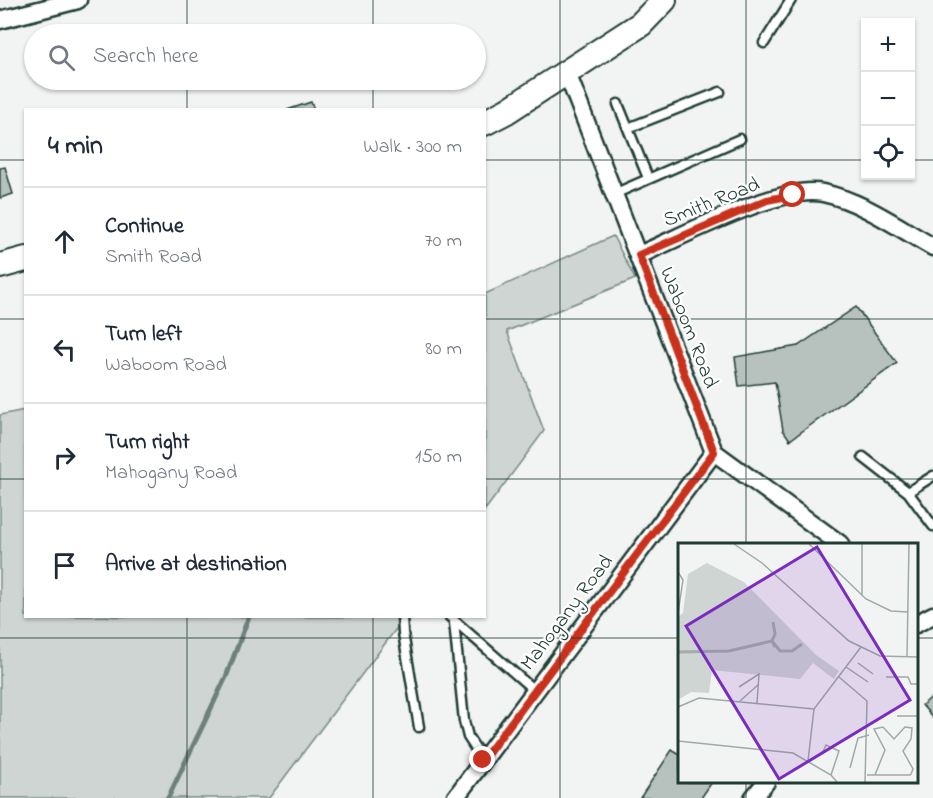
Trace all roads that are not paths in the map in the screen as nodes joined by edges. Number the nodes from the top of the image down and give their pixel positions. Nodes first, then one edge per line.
1 (78, 0) edge
2 (664, 0) edge
3 (791, 0) edge
4 (0, 20) edge
5 (764, 43) dead end
6 (567, 73) junction
7 (720, 92) dead end
8 (618, 104) dead end
9 (486, 122) edge
10 (628, 128) junction
11 (740, 139) dead end
12 (648, 178) junction
13 (614, 194) junction
14 (933, 247) edge
15 (639, 255) junction
16 (24, 260) edge
17 (0, 266) edge
18 (714, 452) junction
19 (862, 457) dead end
20 (933, 476) edge
21 (908, 492) junction
22 (933, 526) edge
23 (839, 543) edge
24 (402, 618) edge
25 (452, 619) edge
26 (535, 691) junction
27 (419, 727) dead end
28 (483, 760) junction
29 (765, 783) edge
30 (455, 798) edge
31 (753, 798) edge

1 - 4 street
2 - 6 street
3 - 5 lane
6 - 9 street
6 - 13 street, Waboom Road
7 - 10 lane
8 - 10 lane
10 - 12 lane
11 - 12 lane
12 - 13 lane
13 - 15 street, Waboom Road
14 - 15 street, Smith Road
15 - 18 street, Waboom Road
16 - 17 street
18 - 23 street
18 - 26 street, Mahogany Road
19 - 21 lane
20 - 21 lane
21 - 22 lane
24 - 27 lane
25 - 26 lane
25 - 28 lane
26 - 28 street, Mahogany Road
28 - 30 street, Mahogany Road
29 - 31 street

